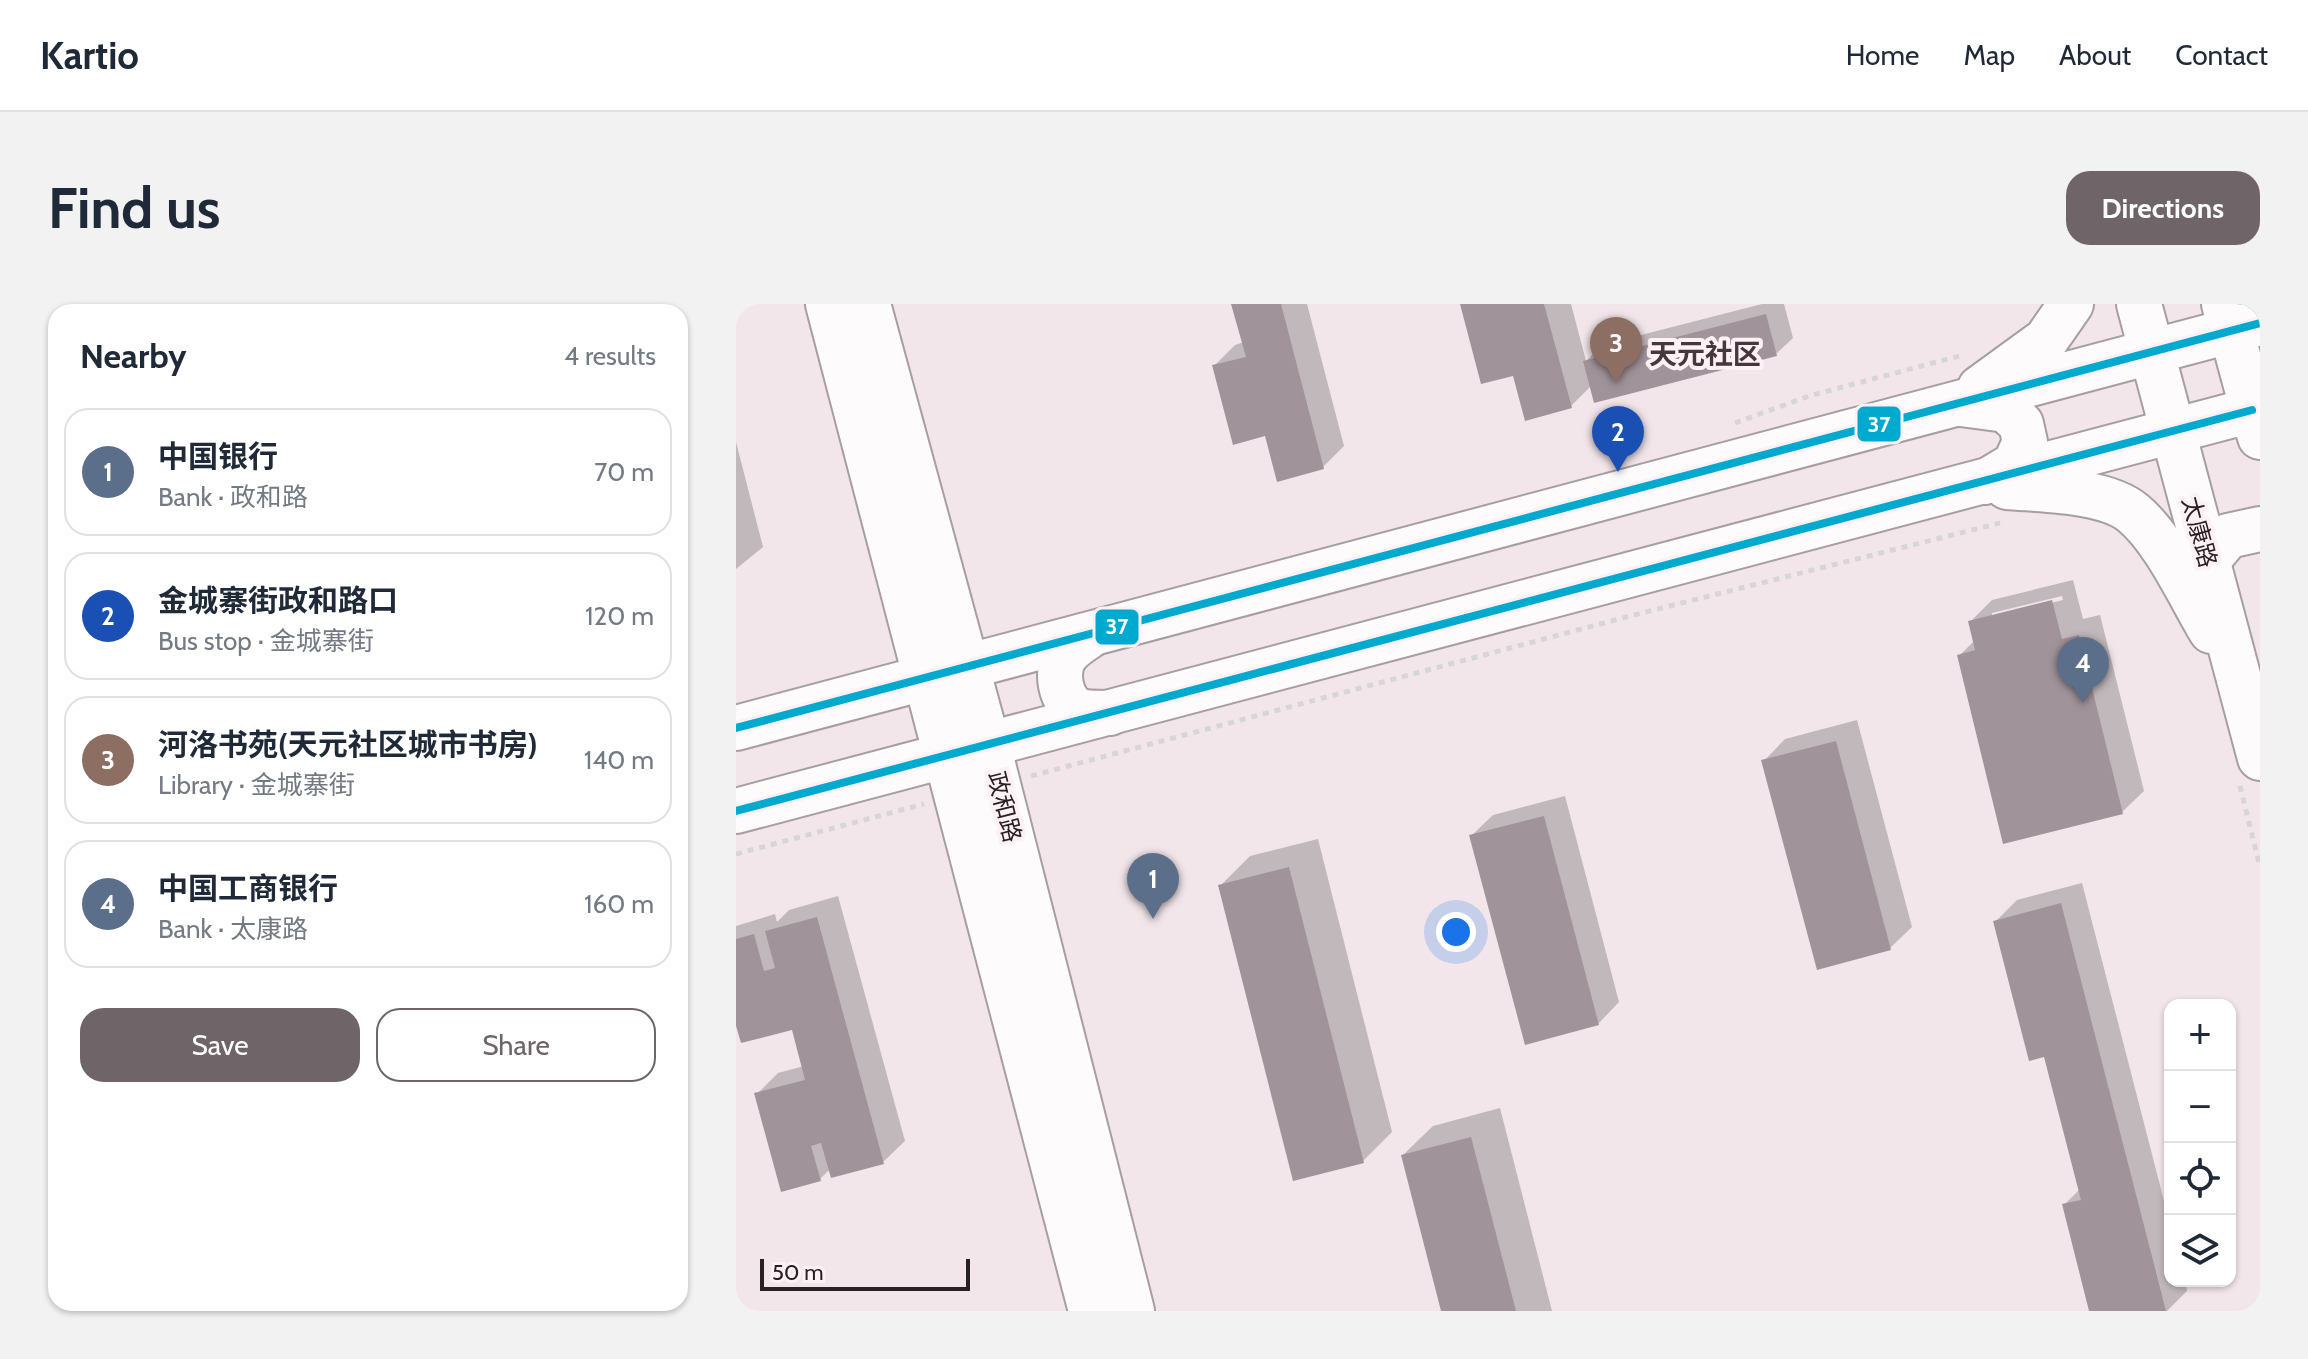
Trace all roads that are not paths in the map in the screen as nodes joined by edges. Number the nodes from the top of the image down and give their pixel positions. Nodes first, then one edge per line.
1 (828, 304) edge
2 (868, 304) edge
3 (2071, 304) edge
4 (2139, 304) edge
5 (2239, 319) edge
6 (2152, 352) junction
7 (1959, 404) junction
8 (2257, 419) edge
9 (2172, 433) junction
10 (1981, 484) junction
11 (2260, 529) edge
12 (2207, 561) junction
13 (1092, 634) junction
14 (947, 672) junction
15 (2237, 675) junction
16 (1110, 713) junction
17 (736, 728) edge
18 (2249, 769) edge
19 (973, 770) junction
20 (736, 811) edge
21 (1091, 1311) edge
22 (1132, 1311) edge

1 - 14 main road, 政和路
2 - 14 main road, 政和路
3 - 7 main road
4 - 6 main road, 太康路
5 - 6 main road
5 - 8 main road
6 - 7 main road
6 - 9 main road, 太康路
7 - 10 main road
7 - 13 main road
8 - 9 main road
9 - 10 main road
9 - 12 main road, 太康路
10 - 15 main road
10 - 16 main road
11 - 12 main road
12 - 15 main road, 太康路
13 - 14 main road
13 - 16 main road
14 - 17 main road
14 - 19 main road, 政和路
15 - 18 main road, 太康路
16 - 19 main road
19 - 20 main road
19 - 21 main road, 政和路
19 - 22 main road, 政和路

